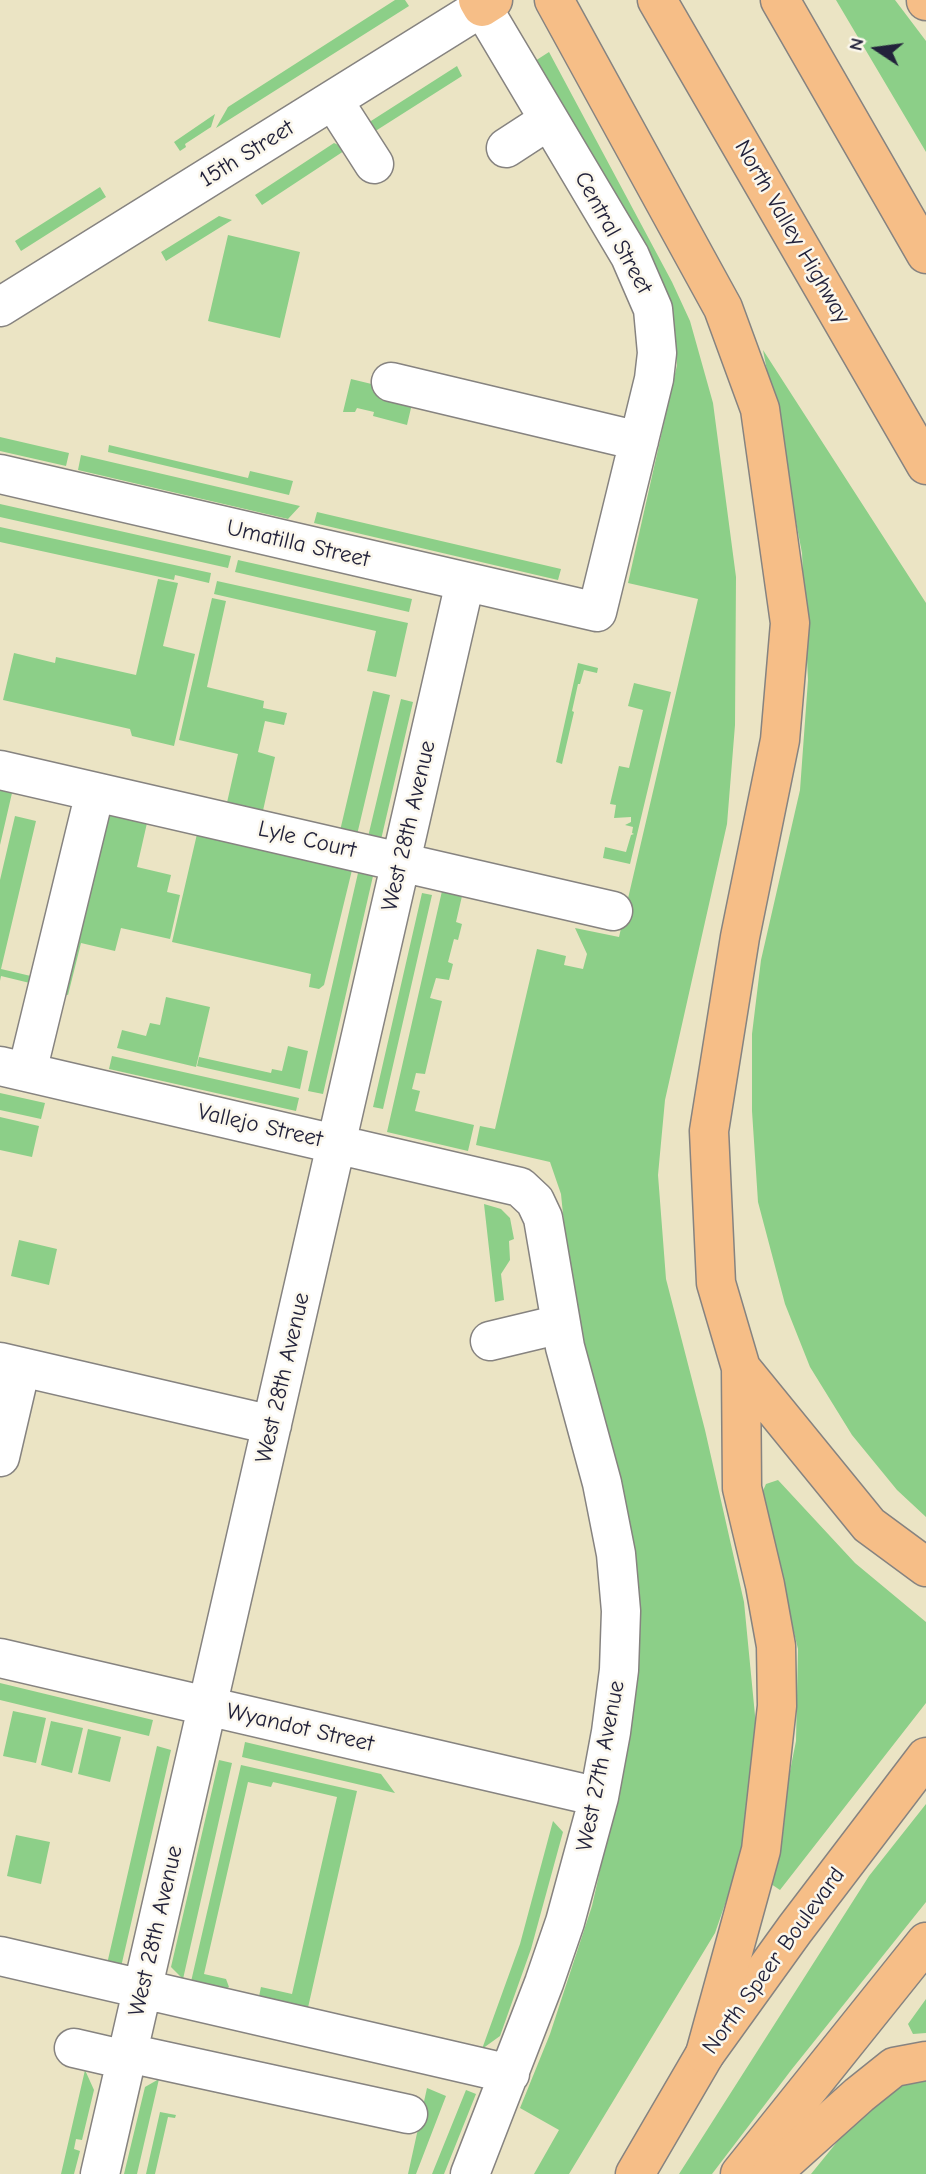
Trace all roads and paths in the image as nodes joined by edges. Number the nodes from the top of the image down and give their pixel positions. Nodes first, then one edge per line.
1 (554, 0) edge
2 (657, 0) edge
3 (780, 0) edge
4 (484, 2) edge
5 (333, 100) junction
6 (549, 120) junction
7 (506, 148) dead end
8 (374, 164) dead end
9 (926, 254) edge
10 (0, 307) edge
11 (391, 382) dead end
12 (639, 441) junction
13 (926, 464) edge
14 (0, 474) edge
15 (465, 582) junction
16 (597, 612) joint
17 (0, 770) edge
18 (95, 792) junction
19 (401, 862) junction
20 (613, 911) dead end
21 (13, 1069) edge
22 (336, 1144) junction
23 (520, 1187) joint
24 (561, 1324) junction
25 (491, 1341) dead end
26 (10, 1364) edge
27 (741, 1368) junction
28 (272, 1425) junction
29 (0, 1457) edge
30 (926, 1567) edge
31 (0, 1658) edge
32 (208, 1707) junction
33 (926, 1756) edge
34 (599, 1797) junction
35 (926, 1942) edge
36 (0, 1956) edge
37 (142, 1989) junction
38 (74, 2048) dead end
39 (705, 2054) junction
40 (127, 2056) junction
41 (926, 2061) edge
42 (510, 2074) junction
43 (408, 2114) dead end
44 (100, 2174) edge
45 (470, 2174) edge
46 (635, 2174) edge
47 (740, 2174) edge
48 (771, 2174) edge

1 - 27 main road
2 - 13 main road, North Valley Highway
3 - 9 main road
4 - 5 street, 15th Street
4 - 6 street, Central Street
5 - 8 street
5 - 10 street, 15th Street
6 - 7 street
6 - 12 street, Central Street
11 - 12 street
12 - 16 street, Central Street
14 - 15 street, Umatilla Street
15 - 16 street, Umatilla Street
15 - 19 street, West 28th Avenue
17 - 18 street, Lyle Court
18 - 19 street, Lyle Court
18 - 21 street
19 - 20 street, Lyle Court
19 - 22 street, West 28th Avenue
21 - 22 street, Vallejo Street
22 - 23 street, Vallejo Street
22 - 28 street, West 28th Avenue
23 - 24 street, West 27th Avenue
24 - 25 street
24 - 34 street, West 27th Avenue
26 - 28 street
26 - 29 street
27 - 30 main road
27 - 39 main road
28 - 32 street, West 28th Avenue
31 - 32 street, Wyandot Street
32 - 34 street, Wyandot Street
32 - 37 street, West 28th Avenue
33 - 39 main road, North Speer Boulevard
34 - 42 street, West 27th Avenue
35 - 47 main road
36 - 37 street
37 - 40 street, West 28th Avenue
37 - 42 street
38 - 40 street
39 - 46 main road, North Speer Boulevard
40 - 43 street
40 - 44 street, West 28th Avenue
41 - 48 main road
42 - 45 street, West 27th Avenue

